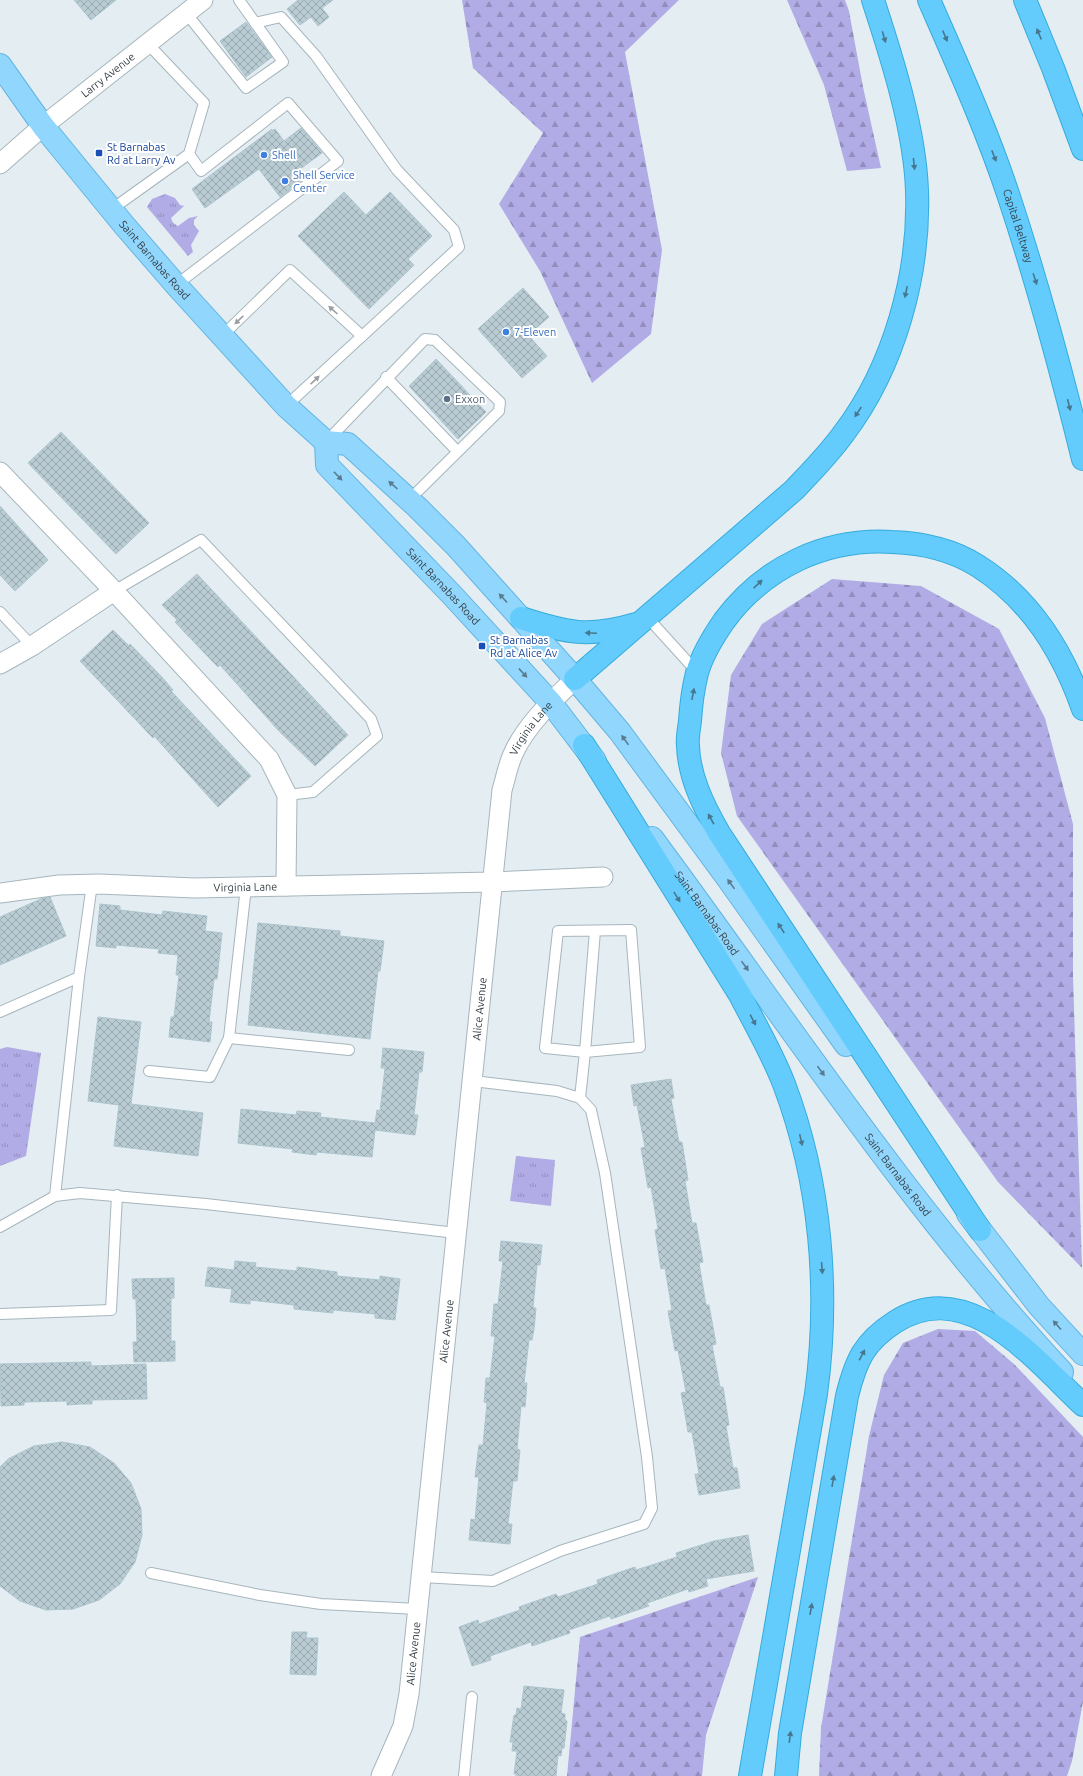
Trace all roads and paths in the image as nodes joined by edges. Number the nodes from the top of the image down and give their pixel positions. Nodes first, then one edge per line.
1 (203, 0) edge
2 (239, 0) edge
3 (873, 0) edge
4 (929, 0) edge
5 (1025, 0) edge
6 (186, 13) junction
7 (255, 23) junction
8 (148, 44) junction
9 (0, 64) edge
10 (1053, 68) junction
11 (42, 126) junction
12 (1083, 132) edge
13 (1083, 149) edge
14 (189, 154) junction
15 (0, 164) edge
16 (112, 210) junction
17 (176, 285) junction
18 (223, 335) junction
19 (362, 336) junction
20 (386, 377) junction
21 (286, 406) junction
22 (326, 442) junction
23 (457, 452) junction
24 (1083, 459) edge
25 (0, 472) edge
26 (409, 500) junction
27 (114, 592) junction
28 (0, 612) edge
29 (521, 618) junction
30 (645, 620) junction
31 (32, 646) junction
32 (0, 664) edge
33 (697, 672) junction
34 (575, 679) junction
35 (551, 703) junction
36 (1083, 709) edge
37 (584, 745) junction
38 (287, 795) junction
39 (603, 877) dead end
40 (492, 882) junction
41 (92, 884) junction
42 (286, 886) junction
43 (246, 887) junction
44 (0, 893) edge
45 (595, 931) junction
46 (79, 977) junction
47 (0, 1012) edge
48 (229, 1038) junction
49 (349, 1050) dead end
50 (586, 1052) junction
51 (149, 1071) dead end
52 (473, 1081) junction
53 (580, 1098) junction
54 (117, 1195) junction
55 (55, 1196) junction
56 (0, 1227) edge
57 (980, 1230) junction
58 (456, 1233) junction
59 (0, 1314) edge
60 (1083, 1354) edge
61 (1083, 1394) edge
62 (1083, 1405) edge
63 (151, 1573) dead end
64 (422, 1577) junction
65 (418, 1609) junction
66 (472, 1697) dead end
67 (382, 1776) edge
68 (464, 1776) edge
69 (750, 1776) edge
70 (786, 1776) edge

1 - 6 street, Larry Avenue
2 - 7 lane
3 -> 30 highway
4 -> 24 highway, Capital Beltway
10 -> 5 highway
6 - 7 lane
6 - 8 street, Larry Avenue
7 - 19 lane
8 - 11 street, Larry Avenue
8 - 14 lane
9 - 11 main road, Saint Barnabas Road
10 - 12 highway
10 - 13 highway
11 - 15 street, Larry Avenue
11 - 16 main road, Saint Barnabas Road
14 - 16 lane
14 - 17 lane
16 - 17 main road, Saint Barnabas Road
17 - 18 main road, Saint Barnabas Road
19 -> 18 lane
18 - 21 main road, Saint Barnabas Road
21 -> 19 lane
20 - 22 lane
20 - 23 lane
20 - 23 lane
21 - 22 main road, Saint Barnabas Road
26 -> 22 main road
22 -> 35 main road, Saint Barnabas Road
23 - 26 lane
25 - 27 street
29 -> 26 main road
27 - 31 street
27 - 38 street
27 - 38 lane
28 - 31 lane
30 -> 29 highway
29 - 34 main road
30 - 33 lane
30 - 34 highway
31 - 32 street
33 -> 36 highway
57 -> 33 highway
34 - 35 street, Virginia Lane
57 -> 34 main road
35 - 37 main road, Saint Barnabas Road
35 - 40 street, Virginia Lane
37 -> 61 main road, Saint Barnabas Road
37 -> 69 highway
38 - 42 street
39 - 40 street, Virginia Lane
40 - 42 street, Virginia Lane
40 - 52 street, Alice Avenue
41 - 43 street, Virginia Lane
41 - 44 street, Virginia Lane
41 - 46 lane
42 - 43 street, Virginia Lane
43 - 48 lane
45 - 50 lane
45 - 50 lane
45 - 50 lane
46 - 47 lane
46 - 55 lane
48 - 49 lane
48 - 51 lane
50 - 53 lane
52 - 53 lane
52 - 58 street, Alice Avenue
53 - 64 lane
54 - 55 lane
54 - 58 lane
54 - 59 lane
55 - 56 lane
60 -> 57 main road
58 - 64 street, Alice Avenue
70 -> 62 highway
63 - 65 lane
64 - 65 street, Alice Avenue
65 - 67 street, Alice Avenue
66 - 68 lane

